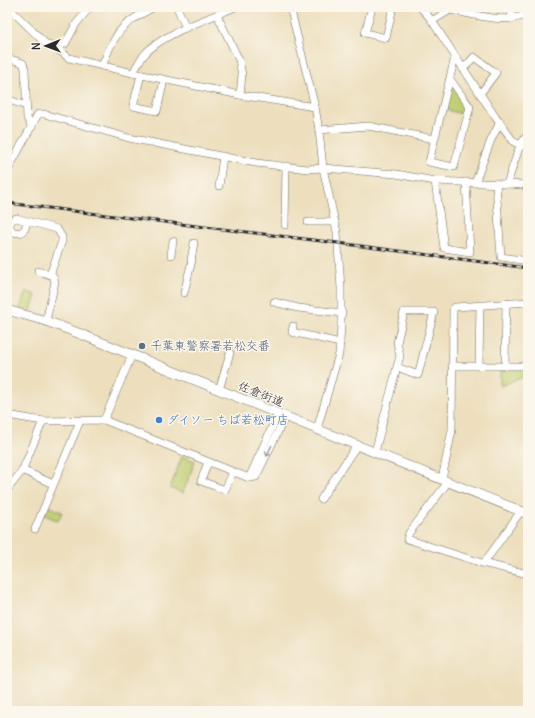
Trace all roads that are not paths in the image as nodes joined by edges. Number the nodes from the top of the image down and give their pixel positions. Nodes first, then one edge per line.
1 (8, 7) edge
2 (90, 7) edge
3 (154, 7) edge
4 (177, 7) edge
5 (236, 7) edge
6 (291, 7) edge
7 (372, 7) edge
8 (394, 7) edge
9 (420, 7) edge
10 (508, 7) edge
11 (528, 14) edge
12 (217, 15) junction
13 (514, 18) junction
14 (432, 21) junction
15 (186, 28) junction
16 (55, 47) junction
17 (455, 57) junction
18 (7, 58) edge
19 (102, 66) junction
20 (463, 69) junction
21 (132, 73) junction
22 (141, 75) junction
23 (450, 79) junction
24 (164, 80) junction
25 (480, 94) junction
26 (240, 95) junction
27 (7, 99) edge
28 (26, 106) junction
29 (316, 107) junction
30 (500, 122) junction
31 (32, 127) junction
32 (320, 130) junction
33 (528, 134) edge
34 (434, 139) junction
35 (520, 145) junction
36 (528, 148) edge
37 (223, 156) junction
38 (286, 166) junction
39 (323, 168) junction
40 (7, 172) edge
41 (435, 181) junction
42 (466, 182) junction
43 (475, 183) junction
44 (496, 184) junction
45 (507, 184) junction
46 (528, 185) edge
47 (219, 186) dead end
48 (528, 193) edge
49 (27, 221) dead end
50 (308, 222) dead end
51 (334, 222) junction
52 (285, 225) dead end
53 (173, 241) dead end
54 (194, 243) dead end
55 (171, 255) dead end
56 (528, 260) edge
57 (38, 271) dead end
58 (50, 275) junction
59 (184, 293) dead end
60 (274, 302) dead end
61 (528, 302) edge
62 (506, 303) junction
63 (480, 305) junction
64 (7, 310) edge
65 (342, 313) junction
66 (46, 321) junction
67 (293, 326) dead end
68 (340, 343) junction
69 (230, 352) dead end
70 (132, 355) junction
71 (452, 366) junction
72 (479, 366) junction
73 (505, 366) junction
74 (528, 366) edge
75 (397, 367) junction
76 (219, 390) junction
77 (9, 415) edge
78 (281, 415) junction
79 (104, 420) junction
80 (43, 421) junction
81 (80, 421) junction
82 (7, 424) edge
83 (317, 429) junction
84 (357, 445) junction
85 (375, 452) junction
86 (208, 462) junction
87 (22, 470) junction
88 (232, 472) junction
89 (445, 480) junction
90 (53, 484) junction
91 (7, 490) edge
92 (321, 499) dead end
93 (524, 512) edge
94 (35, 529) dead end
95 (484, 563) junction
96 (528, 574) edge

1 - 16 street
2 - 16 street
3 - 19 street
4 - 15 street
5 - 12 street
6 - 29 street
7 - 8 street
9 - 14 street
10 - 13 street
11 - 13 street
12 - 15 street
12 - 26 street
13 - 14 street
14 - 17 street
15 - 21 street
16 - 19 street
17 - 20 street
17 - 23 street
18 - 28 street
19 - 21 street
20 - 25 street
20 - 25 street
21 - 22 street
22 - 24 street
22 - 24 street
23 - 34 street
23 - 34 street
24 - 26 street
25 - 30 street
26 - 29 street
27 - 28 street
28 - 31 street
29 - 32 street
30 - 35 street
30 - 43 street
31 - 37 street
31 - 40 street
32 - 34 street
32 - 39 street
33 - 35 street
35 - 36 street
35 - 45 street
37 - 38 street
37 - 47 street
38 - 39 street
38 - 52 street
39 - 41 street
39 - 51 street
41 - 42 street
41 - 42 street
42 - 43 street
43 - 44 street
44 - 45 street
44 - 56 street
45 - 46 street
46 - 48 street
49 - 58 street
50 - 51 street
51 - 65 street
53 - 55 street
54 - 59 street
57 - 58 street
58 - 66 street
60 - 65 street
61 - 62 street
62 - 63 street
62 - 73 street
63 - 71 street
63 - 72 street
64 - 66 main road, 佐倉街道
65 - 68 street
66 - 70 main road, 佐倉街道
67 - 68 street
68 - 83 street
69 - 76 street
70 - 76 main road, 佐倉街道
70 - 79 street
71 - 72 street
71 - 89 street
72 - 73 street
73 - 74 street
75 - 75 street
75 - 85 street
76 - 78 main road, 佐倉街道
77 - 80 street
77 - 82 street
78 - 83 main road, 佐倉街道
78 - 88 street
79 - 81 street
79 - 86 street
80 - 81 street
80 - 87 street
81 - 90 street
83 - 84 main road, 佐倉街道
84 - 85 main road, 佐倉街道
84 - 92 street
85 - 89 main road, 佐倉街道
86 - 88 street
86 - 88 street
87 - 90 street
87 - 91 street
89 - 93 main road, 佐倉街道
89 - 95 street
90 - 94 street
93 - 95 street
95 - 96 street

